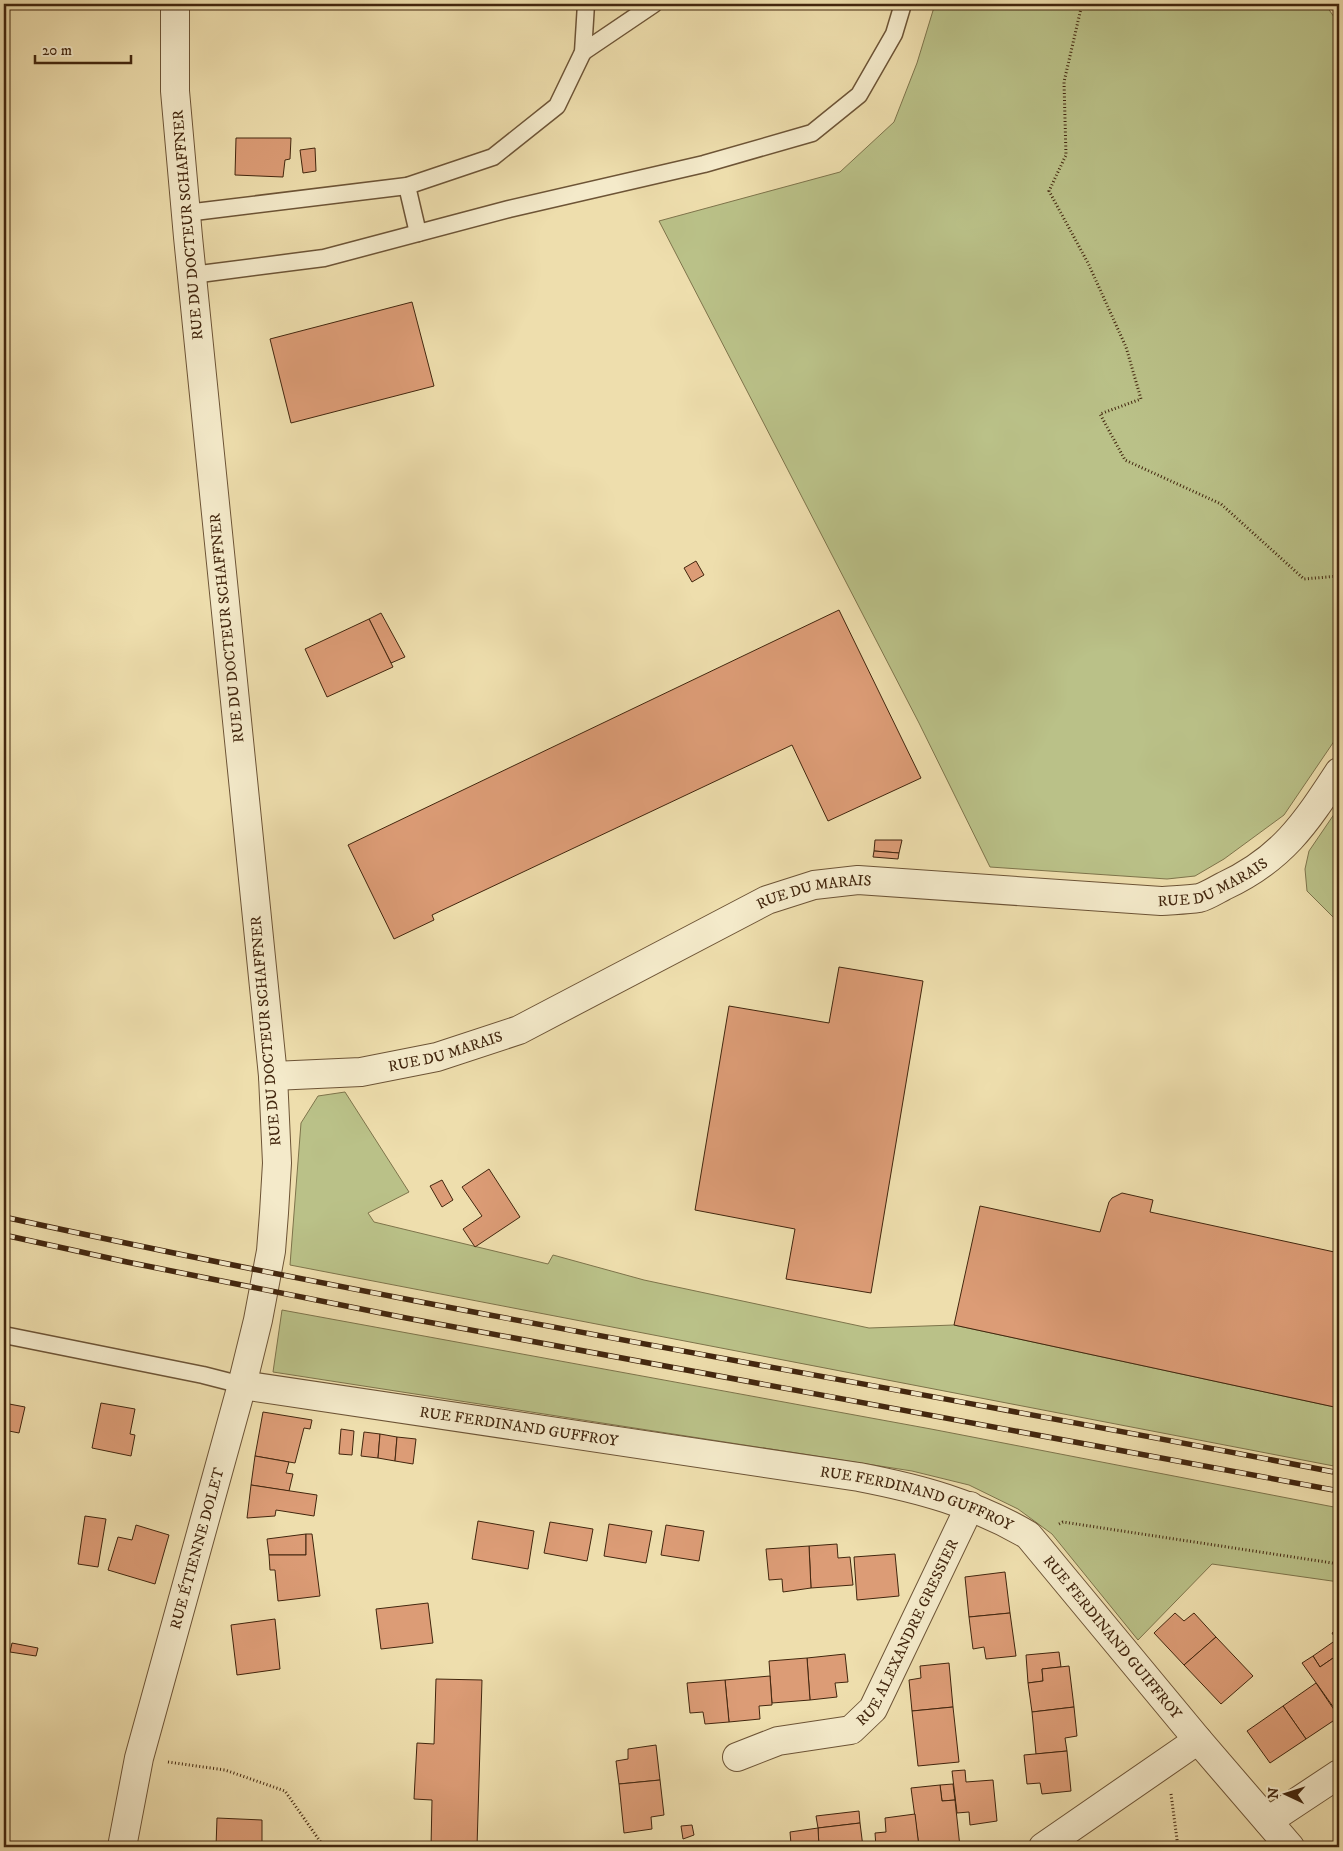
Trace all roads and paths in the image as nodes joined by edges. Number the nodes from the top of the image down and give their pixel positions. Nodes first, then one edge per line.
1 (175, 4) edge
2 (586, 4) edge
3 (654, 4) edge
4 (903, 4) edge
5 (1082, 4) edge
6 (583, 52) junction
7 (407, 186) junction
8 (186, 213) junction
9 (418, 233) junction
10 (192, 275) junction
11 (1339, 576) edge
12 (1339, 772) edge
13 (273, 1076) junction
14 (271, 1251) joint
15 (4, 1335) edge
16 (242, 1385) junction
17 (970, 1506) junction
18 (1028, 1535) junction
19 (1339, 1564) edge
20 (1198, 1740) junction
21 (737, 1757) dead end
22 (139, 1758) junction
23 (1167, 1761) junction
24 (1339, 1774) edge
25 (1268, 1821) junction
26 (122, 1847) edge
27 (324, 1847) edge
28 (1042, 1847) edge
29 (1178, 1847) edge
30 (1290, 1847) edge

1 - 8 street, RUE DU DOCTEUR SCHAFFNER
2 - 6 lane
3 - 6 lane
4 - 9 lane
5 - 11 path
6 - 7 lane
7 - 8 lane
7 - 9 lane
8 - 10 street, RUE DU DOCTEUR SCHAFFNER
9 - 10 lane
10 - 13 street, RUE DU DOCTEUR SCHAFFNER
12 - 13 street, RUE DU MARAIS
13 - 14 street, RUE DU DOCTEUR SCHAFFNER
14 - 16 street, RUE ÉTIENNE DOLET
15 - 16 lane, RUE FERDINAND GUFFROY
16 - 17 street, RUE FERDINAND GUFFROY
16 - 22 street, RUE ÉTIENNE DOLET
17 - 18 street, RUE FERDINAND GUFFROY
17 - 21 street, RUE ALEXANDRE GRESSIER
18 - 19 path
18 - 20 street, RUE FERDINAND GUIFFROY
20 - 23 street
20 - 25 street, RUE FERDINAND GUIFFROY
22 - 26 street, RUE ÉTIENNE DOLET
22 - 27 path
23 - 28 street
23 - 29 path
24 - 25 street
25 - 30 street, RUE FERDINAND GUIFFROY

